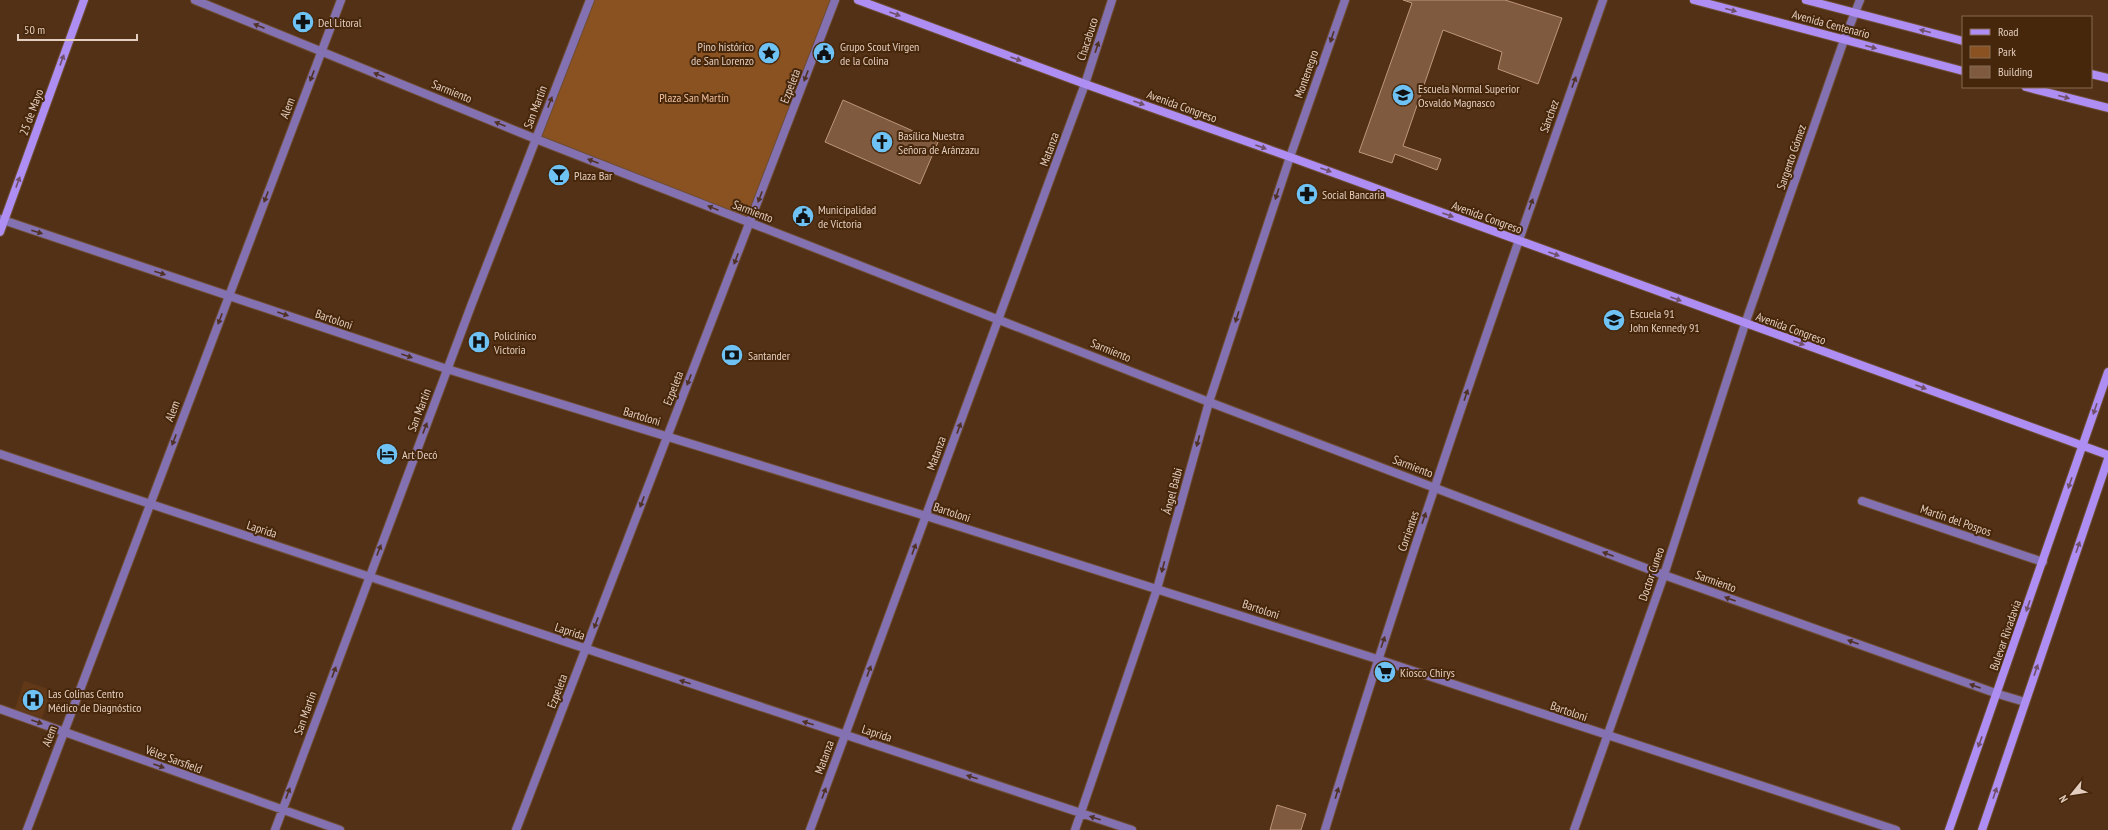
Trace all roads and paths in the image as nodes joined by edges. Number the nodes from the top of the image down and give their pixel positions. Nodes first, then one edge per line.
1 (84, 0) edge
2 (194, 0) edge
3 (341, 0) edge
4 (590, 0) edge
5 (835, 0) edge
6 (858, 0) edge
7 (1112, 0) edge
8 (1345, 0) edge
9 (1603, 0) edge
10 (1694, 0) edge
11 (1806, 0) edge
12 (1860, 0) edge
13 (1856, 13) junction
14 (1844, 40) junction
15 (1962, 41) edge
16 (321, 51) junction
17 (1962, 71) edge
18 (2092, 74) edge
19 (2108, 78) edge
20 (1085, 84) junction
21 (2030, 88) edge
22 (2108, 108) edge
23 (536, 138) junction
24 (1290, 157) junction
25 (2, 220) edge
26 (750, 223) junction
27 (0, 232) edge
28 (1518, 241) junction
29 (229, 296) junction
30 (999, 318) junction
31 (1745, 324) junction
32 (447, 370) junction
33 (2108, 372) edge
34 (1209, 402) junction
35 (668, 436) junction
36 (2082, 446) junction
37 (0, 454) edge
38 (2108, 455) edge
39 (2108, 459) edge
40 (1435, 487) junction
41 (1862, 501) dead end
42 (150, 504) junction
43 (926, 516) junction
44 (2043, 562) junction
45 (1664, 575) junction
46 (369, 577) junction
47 (1157, 589) junction
48 (586, 649) junction
49 (1377, 659) junction
50 (1998, 694) junction
51 (2026, 702) junction
52 (0, 709) edge
53 (64, 732) junction
54 (845, 735) junction
55 (1607, 736) junction
56 (282, 810) junction
57 (1082, 813) junction
58 (27, 830) edge
59 (275, 830) edge
60 (340, 830) edge
61 (516, 830) edge
62 (810, 830) edge
63 (1075, 830) edge
64 (1132, 830) edge
65 (1325, 830) edge
66 (1574, 830) edge
67 (1896, 830) edge
68 (1949, 830) edge
69 (1982, 830) edge

25 -> 1 street, 25 de Mayo
16 -> 2 street, Sarmiento
3 - 16 street, Alem
23 -> 4 street, San Martín
5 -> 26 street, Ezpeleta
6 -> 20 street, Avenida Congreso
20 -> 7 street, Chacabuco
8 -> 24 street, Montenegro
28 -> 9 street, Sánchez
10 -> 14 street, Avenida Centenario
11 - 13 street, Avenida Centenario
12 - 13 street, Sargento Gómez
13 - 14 street, Sargento Gómez
15 -> 13 street, Avenida Centenario
14 -> 17 street, Avenida Centenario
14 - 31 street, Sargento Gómez
23 -> 16 street, Sarmiento
16 -> 29 street, Alem
18 - 19 street
20 -> 24 street, Avenida Congreso
20 - 30 street, Matanza
21 -> 22 street
26 -> 23 street, Sarmiento
23 - 32 street, San Martín
24 -> 28 street, Avenida Congreso
24 -> 34 street, Ángel Balbi
25 - 27 street, 25 de Mayo
25 -> 29 street, Bartoloni
26 - 30 street, Sarmiento
26 -> 35 street, Ezpeleta
28 -> 31 street, Avenida Congreso
40 -> 28 street, Corrientes
29 -> 32 street, Bartoloni
29 -> 42 street, Alem
30 - 34 street, Sarmiento
43 -> 30 street, Matanza
31 -> 36 street, Avenida Congreso
31 - 45 street, Doctor Cuneo
32 - 35 street, Bartoloni
46 -> 32 street, San Martín
33 -> 36 street, Bulevar Rivadavia
34 - 40 street, Sarmiento
34 -> 47 street, Ángel Balbi
35 - 43 street, Bartoloni
35 -> 48 street, Ezpeleta
36 - 38 street, Avenida Congreso
36 -> 44 street, Bulevar Rivadavia
37 - 42 street, Laprida
51 -> 39 street
45 -> 40 street, Sarmiento
49 -> 40 street, Corrientes
41 - 44 street, Martín del Pospos
42 - 46 street, Laprida
42 - 53 street, Alem
43 - 47 street, Bartoloni
54 -> 43 street, Matanza
44 -> 50 street, Bulevar Rivadavia
50 -> 45 street, Sarmiento
45 - 55 street, Doctor Cuneo
46 - 48 street, Laprida
56 -> 46 street, San Martín
47 - 49 street, Bartoloni
47 - 57 street, Ángel Balbi
54 -> 48 street, Laprida
48 - 61 street, Ezpeleta
49 - 55 street, Bartoloni
65 -> 49 street, Corrientes
50 - 51 street, Sarmiento
50 -> 68 street, Bulevar Rivadavia
69 -> 51 street
52 -> 53 street, Vélez Sarsfield
53 -> 56 street, Vélez Sarsfield
53 - 58 street, Alem
57 -> 54 street, Laprida
62 -> 54 street, Matanza
55 - 66 street, Doctor Cuneo
55 - 67 street, Bartoloni
56 - 59 street, San Martín
56 - 60 street, Vélez Sarsfield
57 - 63 street, Ángel Balbi
64 -> 57 street, Laprida

